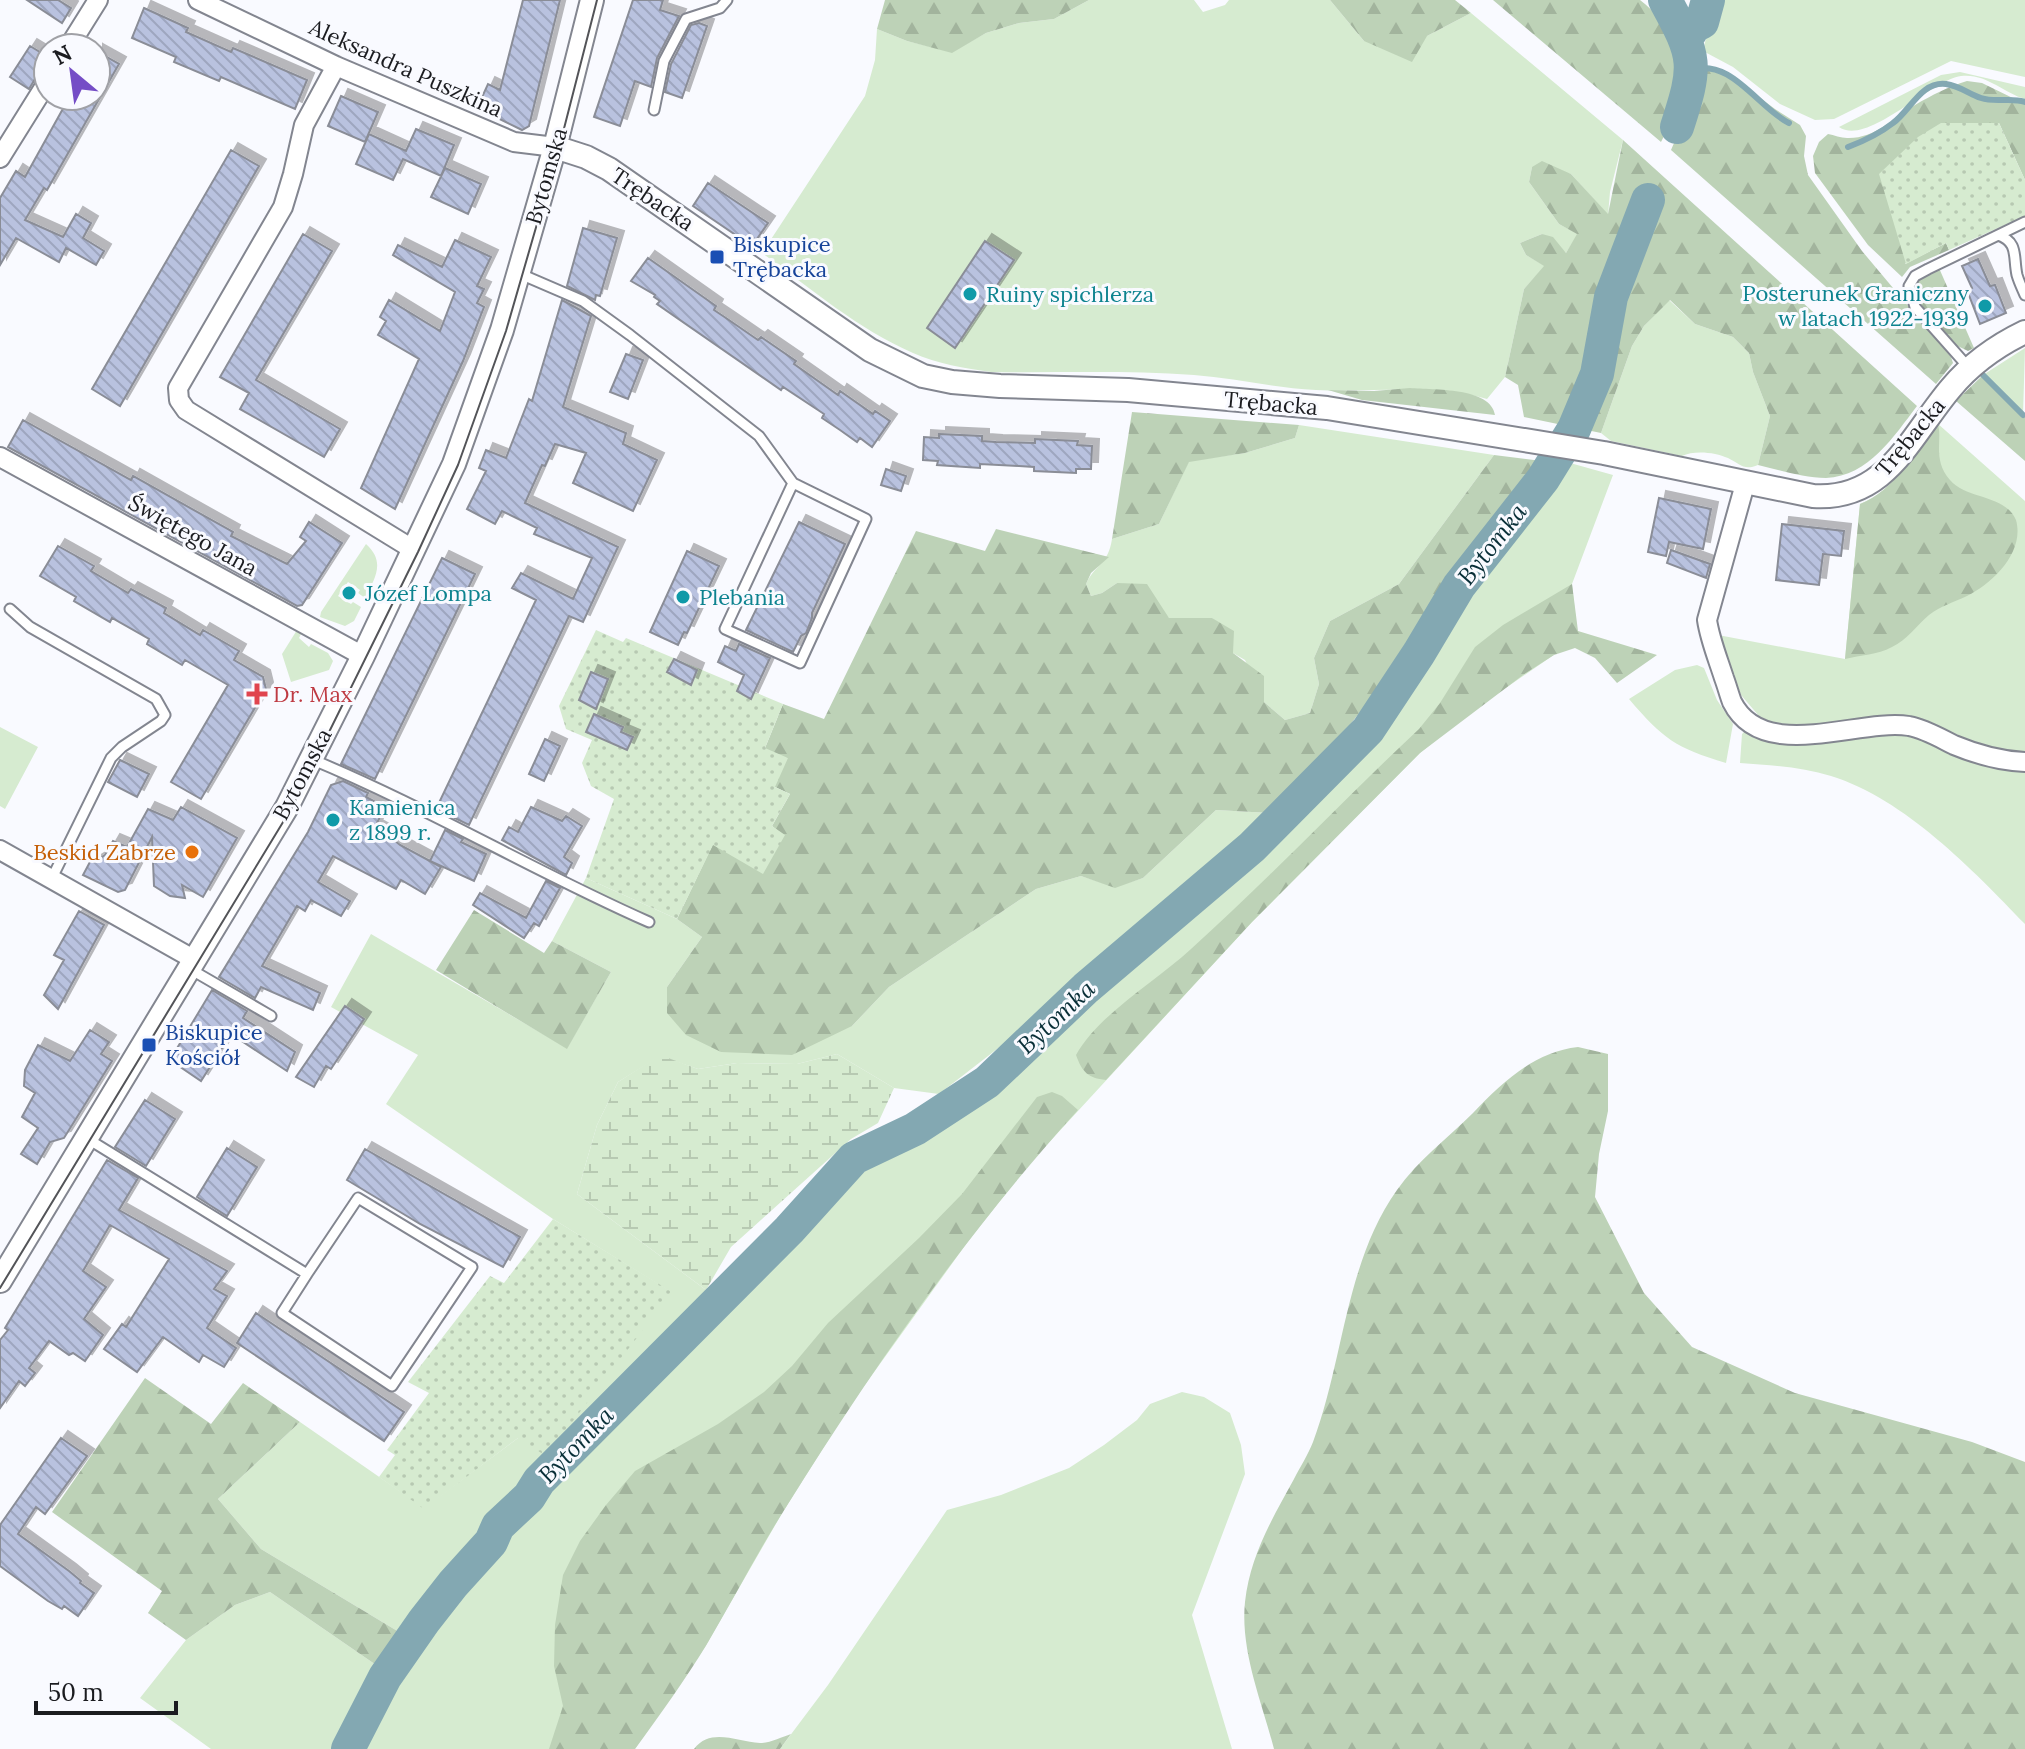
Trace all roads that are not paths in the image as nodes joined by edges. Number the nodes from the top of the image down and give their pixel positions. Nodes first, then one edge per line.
1 (98, 0) edge
2 (198, 0) edge
3 (592, 0) edge
4 (727, 0) edge
5 (78, 32) edge
6 (336, 66) junction
7 (32, 107) edge
8 (654, 110) dead end
9 (555, 147) junction
10 (0, 158) edge
11 (2025, 222) edge
12 (1998, 235) junction
13 (518, 273) junction
14 (2025, 295) edge
15 (2025, 332) edge
16 (1978, 362) junction
17 (0, 457) edge
18 (793, 483) junction
19 (1745, 484) junction
20 (414, 550) junction
21 (10, 609) dead end
22 (363, 656) junction
23 (311, 759) junction
24 (2025, 762) edge
25 (0, 850) edge
26 (52, 878) junction
27 (649, 922) dead end
28 (192, 964) junction
29 (271, 1016) dead end
30 (85, 1138) junction
31 (307, 1274) junction
32 (0, 1281) edge

1 - 5 street
2 - 6 street, Aleksandra Puszkina
3 - 9 street, Bytomska
4 - 8 lane
6 - 9 street, Aleksandra Puszkina
6 - 20 street
7 - 10 street
9 - 13 street, Bytomska
9 - 19 street, Trębacka
11 - 12 lane
12 - 14 lane
12 - 16 lane
13 - 18 lane
13 - 20 street, Bytomska
15 - 16 street, Trębacka
16 - 19 street, Trębacka
17 - 22 street, Świętego Jana
18 - 18 lane
19 - 24 street
20 - 22 street, Bytomska
21 - 26 lane
22 - 23 street, Bytomska
23 - 27 lane
23 - 28 street, Bytomska
25 - 26 street
26 - 28 street
28 - 29 lane
28 - 30 street, Bytomska
30 - 31 lane
30 - 32 street, Bytomska
31 - 31 lane

